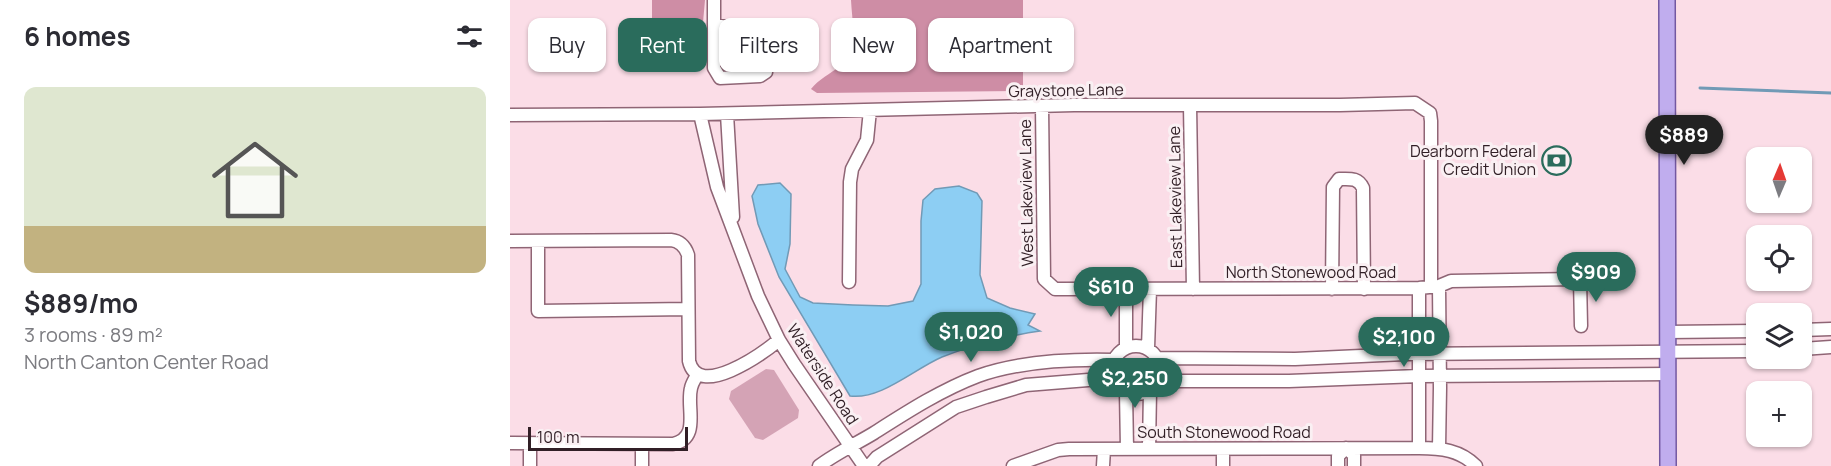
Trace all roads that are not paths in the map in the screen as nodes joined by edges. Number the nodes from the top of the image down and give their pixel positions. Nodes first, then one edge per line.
1 (714, 0) edge
2 (1667, 0) edge
3 (714, 25) junction
4 (1190, 105) junction
5 (1042, 106) junction
6 (870, 110) junction
7 (700, 114) junction
8 (727, 114) junction
9 (510, 115) edge
10 (734, 230) junction
11 (510, 241) edge
12 (538, 241) junction
13 (1044, 279) joint
14 (849, 282) dead end
15 (1430, 287) junction
16 (1126, 289) junction
17 (1150, 289) junction
18 (1192, 289) junction
19 (1332, 289) junction
20 (1364, 289) junction
21 (688, 309) junction
22 (1581, 326) dead end
23 (1831, 329) edge
24 (1812, 330) edge
25 (1816, 330) junction
26 (1746, 331) edge
27 (1667, 332) junction
28 (1720, 332) junction
29 (779, 340) junction
30 (1126, 347) junction
31 (1831, 347) edge
32 (1148, 348) junction
33 (1812, 348) edge
34 (1816, 348) junction
35 (1668, 351) junction
36 (1746, 351) edge
37 (1556, 352) junction
38 (1721, 352) junction
39 (1419, 354) junction
40 (1440, 354) junction
41 (1158, 358) junction
42 (1113, 360) junction
43 (1557, 373) junction
44 (1668, 374) junction
45 (697, 375) junction
46 (1419, 376) junction
47 (1440, 376) junction
48 (1113, 378) junction
49 (1154, 386) junction
50 (1126, 392) junction
51 (510, 443) edge
52 (530, 444) junction
53 (642, 444) junction
54 (852, 446) junction
55 (1346, 448) junction
56 (1419, 448) junction
57 (1439, 448) junction
58 (1104, 449) junction
59 (1127, 449) junction
60 (1149, 449) junction
61 (1223, 449) junction
62 (530, 466) edge
63 (642, 466) edge
64 (819, 466) edge
65 (866, 466) edge
66 (1013, 466) edge
67 (1103, 466) edge
68 (1223, 466) edge
69 (1338, 466) edge
70 (1354, 466) edge
71 (1476, 466) edge
72 (1668, 466) edge

1 - 3 street
2 - 27 main road
3 - 3 street
4 - 5 street, Graystone Lane
4 - 15 street, Graystone Lane
4 - 18 street, East Lakeview Lane
5 - 6 street, Graystone Lane
5 - 13 street, West Lakeview Lane
6 - 8 street, Graystone Lane
6 - 14 street
7 - 8 street, Graystone Lane
7 - 9 street, Graystone Lane
7 - 10 street, Waterside Road
8 - 10 street, Waterside Road
10 - 29 street, Waterside Road
11 - 12 street
12 - 21 street
12 - 21 street
13 - 16 street, North Stonewood Road
15 - 20 street, North Stonewood Road
15 - 22 street, North Stonewood Road
15 - 39 street
15 - 40 street
16 - 17 street, North Stonewood Road
16 - 30 street
17 - 18 street, North Stonewood Road
17 - 32 street
18 - 19 street, North Stonewood Road
19 - 20 street, North Stonewood Road
19 - 20 street
21 - 45 street
23 - 25 street
24 - 25 street
25 - 34 street
26 - 28 street
27 - 28 street
27 - 35 main road
28 - 38 street
29 - 45 street
29 - 54 street, Waterside Road
30 - 32 street
30 - 42 street
31 - 34 street
32 - 41 street
33 - 34 street
35 - 37 street
35 - 38 street
35 - 44 main road
36 - 38 street
37 - 40 street
37 - 43 street
39 - 40 street
39 - 41 street
39 - 46 street
40 - 47 street
41 - 49 street
42 - 48 street
42 - 54 street
43 - 44 street
43 - 47 street
44 - 72 main road
45 - 53 street
46 - 47 street
46 - 49 street
46 - 56 street
47 - 57 street
48 - 50 street
48 - 65 street
49 - 50 street
49 - 60 street
50 - 59 street
51 - 52 street
52 - 53 street
52 - 62 street
53 - 63 street
54 - 64 street
54 - 65 street, Waterside Road
55 - 56 street, South Stonewood Road
55 - 61 street, South Stonewood Road
55 - 69 street
55 - 70 street
56 - 57 street, South Stonewood Road
57 - 71 street
58 - 59 street, South Stonewood Road
58 - 66 street, South Stonewood Road
58 - 67 street
59 - 60 street, South Stonewood Road
60 - 61 street, South Stonewood Road
61 - 68 street

